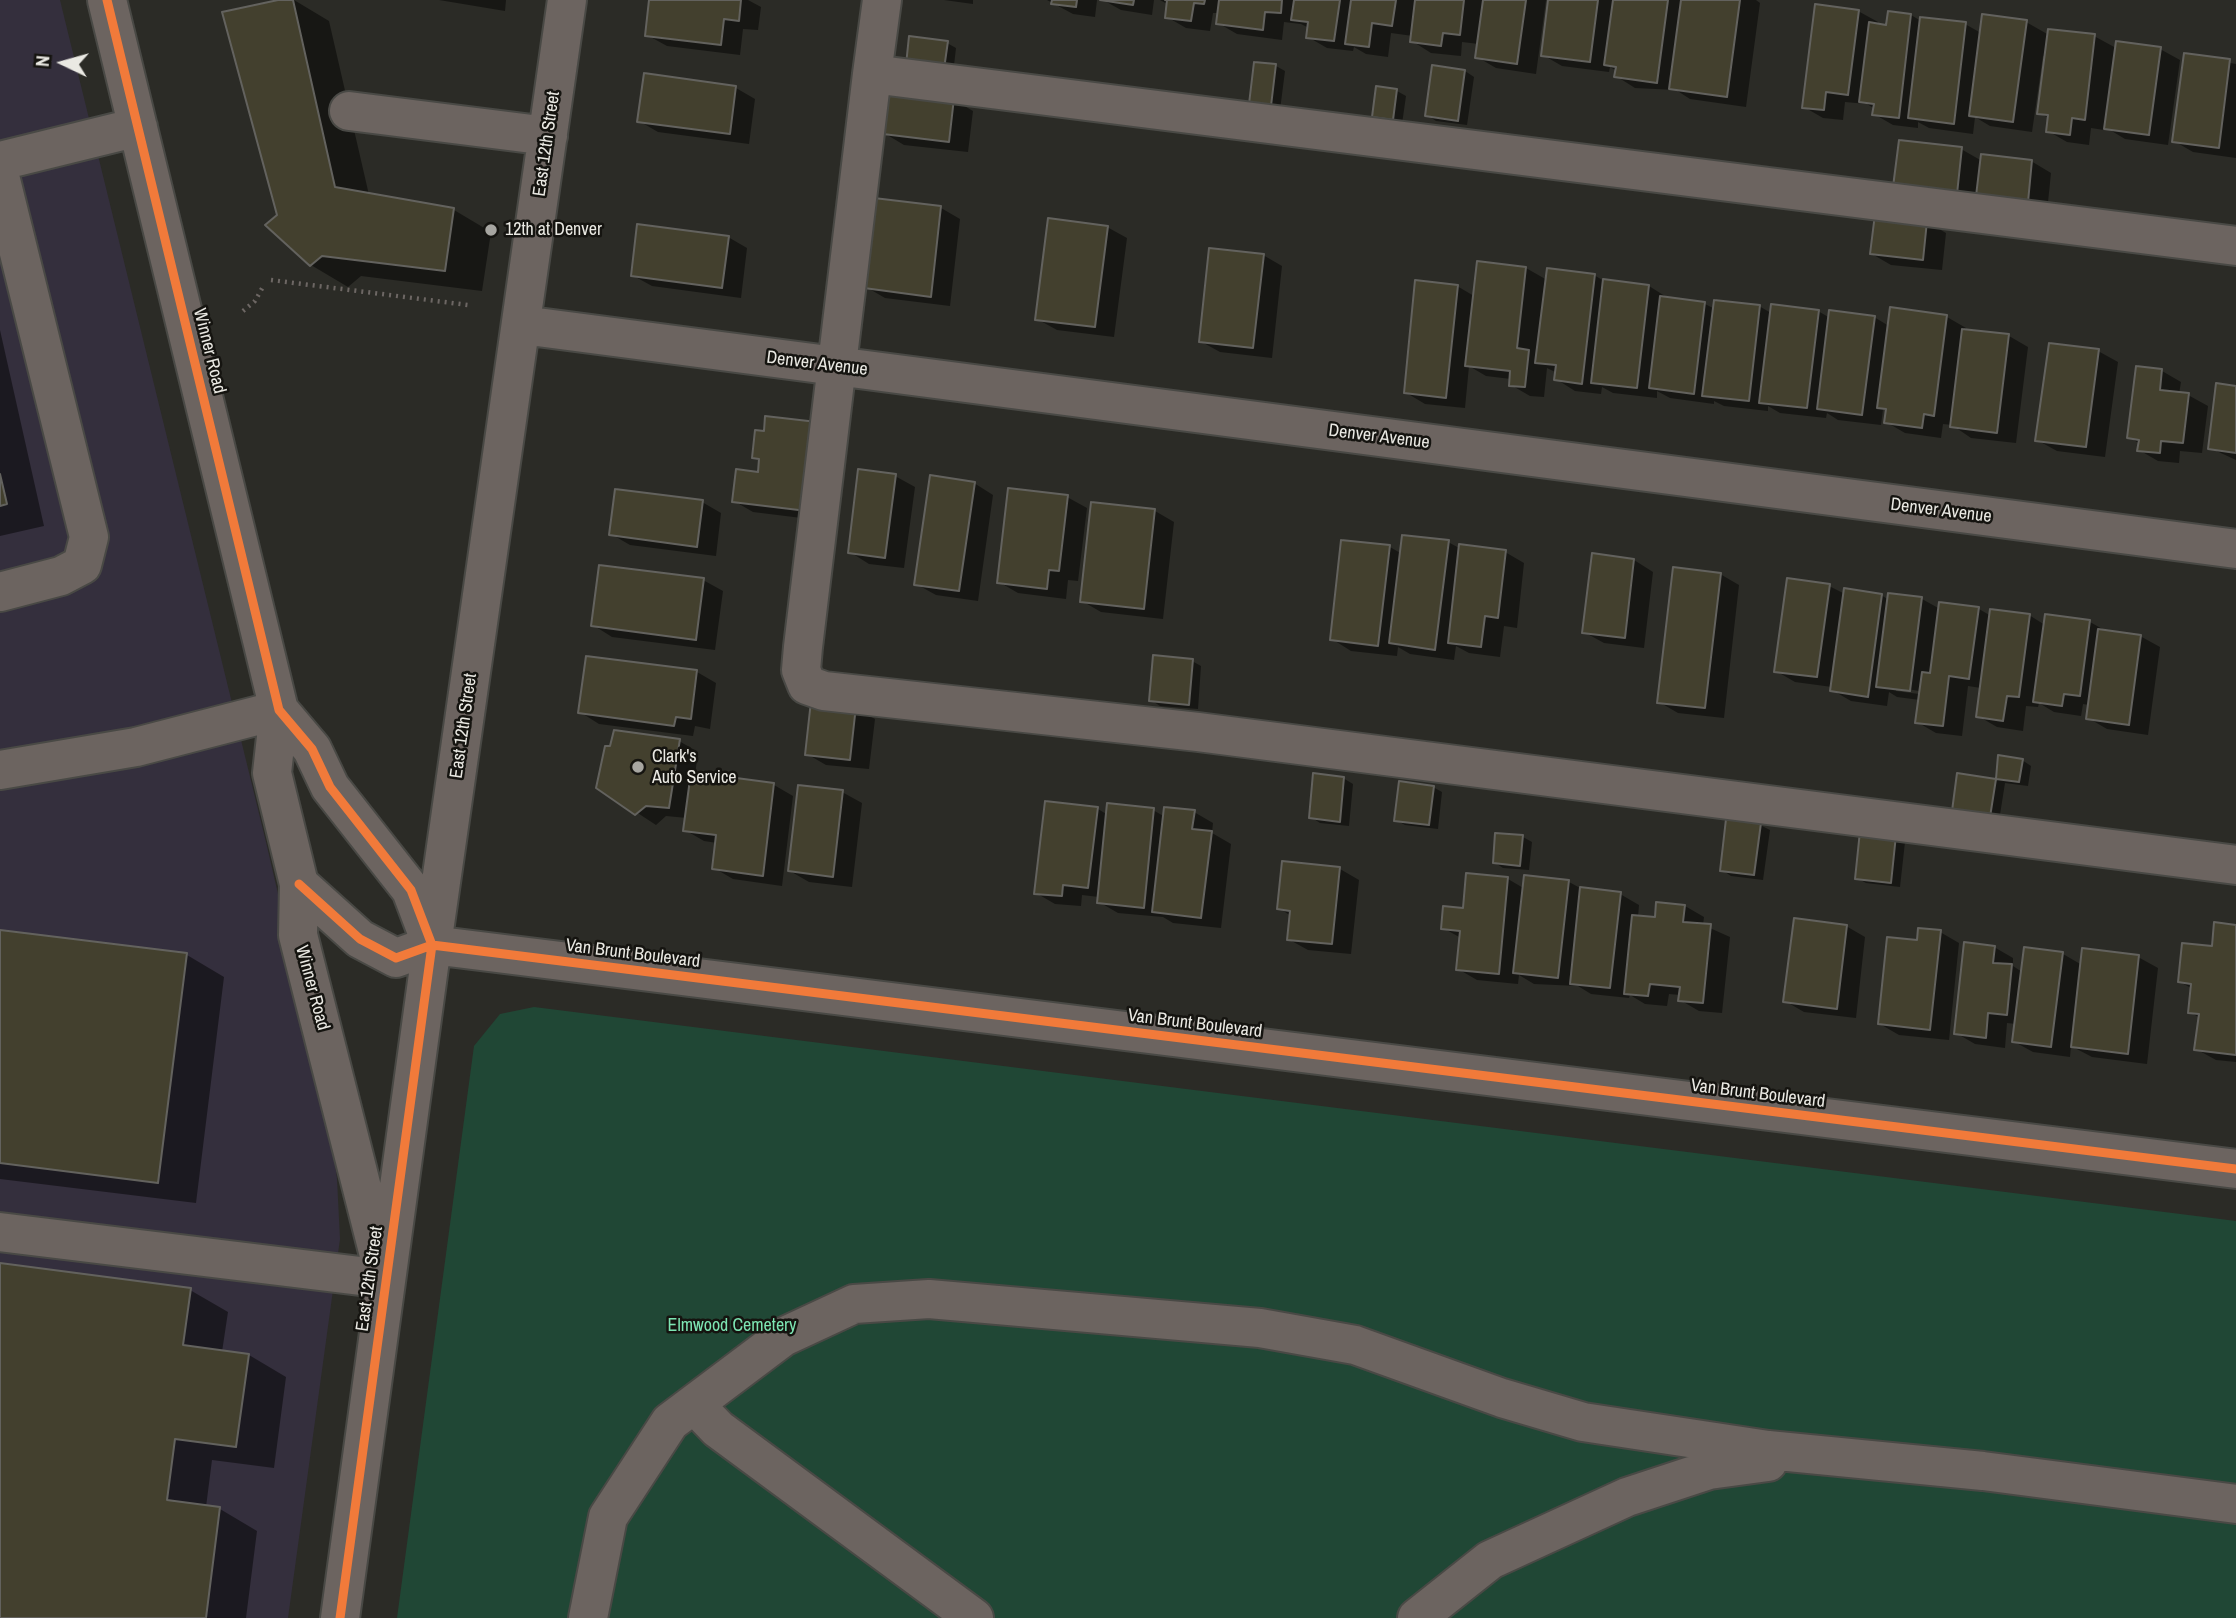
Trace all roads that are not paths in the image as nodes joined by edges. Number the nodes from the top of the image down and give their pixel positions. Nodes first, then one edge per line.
1 (107, 0) edge
2 (567, 0) edge
3 (882, 0) edge
4 (872, 74) junction
5 (349, 111) dead end
6 (138, 127) junction
7 (548, 136) junction
8 (0, 160) edge
9 (0, 176) edge
10 (2236, 246) edge
11 (522, 325) junction
12 (836, 366) junction
13 (2236, 549) edge
14 (0, 592) edge
15 (279, 710) junction
16 (0, 770) edge
17 (2236, 865) edge
18 (299, 884) junction
19 (432, 945) junction
20 (2236, 1169) edge
21 (0, 1232) edge
22 (385, 1279) junction
23 (694, 1404) junction
24 (1819, 1455) junction
25 (2236, 1504) edge
26 (340, 1618) edge
27 (588, 1618) edge
28 (974, 1618) edge
29 (1417, 1618) edge

1 - 6 street, Winner Road
2 - 7 street, East 12th Street
3 - 4 street
4 - 10 street
4 - 12 street
5 - 7 street
6 - 8 street
6 - 15 street, Winner Road
7 - 11 street, East 12th Street
9 - 14 street
11 - 12 street, Denver Avenue
11 - 19 street, East 12th Street
12 - 13 street, Denver Avenue
12 - 17 street
15 - 16 street
15 - 18 street, Winner Road
15 - 19 street
18 - 19 street
18 - 22 street, Winner Road
19 - 20 street, Van Brunt Boulevard
19 - 22 street, East 12th Street
21 - 22 street
22 - 26 street, East 12th Street
23 - 24 street
23 - 27 street
23 - 28 street
24 - 25 street
24 - 29 street

